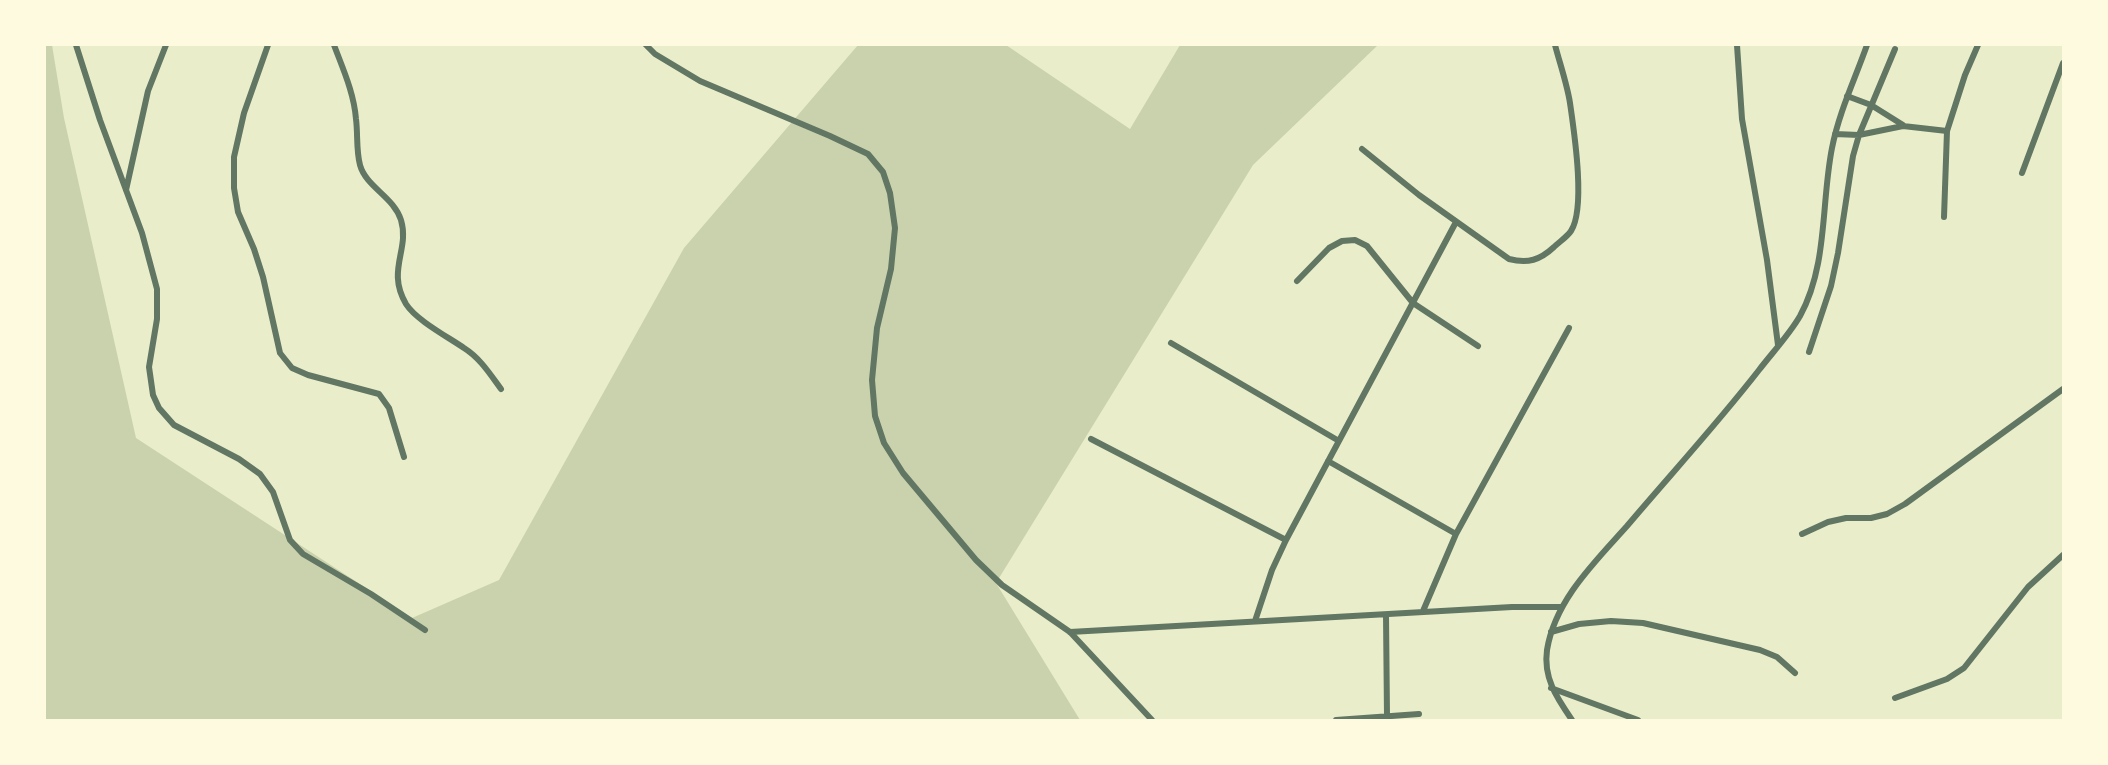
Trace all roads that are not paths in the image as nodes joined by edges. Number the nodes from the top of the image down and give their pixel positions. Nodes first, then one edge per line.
1 (76, 45) edge
2 (166, 45) edge
3 (268, 45) edge
4 (334, 45) edge
5 (645, 45) edge
6 (1555, 45) edge
7 (1737, 45) edge
8 (1867, 45) edge
9 (1978, 45) edge
10 (1894, 49) dead end
11 (2063, 63) edge
12 (1847, 96) junction
13 (1871, 105) junction
14 (1903, 126) junction
15 (1947, 131) junction
16 (1835, 134) junction
17 (1859, 135) junction
18 (1362, 148) dead end
19 (2022, 172) dead end
20 (126, 191) junction
21 (1944, 217) dead end
22 (1456, 222) junction
23 (1297, 281) dead end
24 (1413, 303) junction
25 (1569, 328) dead end
26 (1171, 343) dead end
27 (1478, 346) dead end
28 (1778, 346) junction
29 (1809, 352) dead end
30 (2063, 388) edge
31 (501, 389) dead end
32 (1091, 439) dead end
33 (1339, 441) junction
34 (404, 457) dead end
35 (1328, 461) junction
36 (1456, 534) junction
37 (1802, 534) dead end
38 (1286, 540) junction
39 (2063, 555) edge
40 (1562, 607) junction
41 (1423, 611) junction
42 (1386, 615) junction
43 (1255, 621) junction
44 (424, 630) dead end
45 (1070, 632) junction
46 (1551, 632) junction
47 (1796, 672) dead end
48 (1551, 687) junction
49 (1895, 698) dead end
50 (1419, 714) dead end
51 (1387, 716) junction
52 (1152, 720) edge
53 (1336, 720) edge
54 (1572, 720) edge
55 (1638, 720) edge

1 - 20 street
2 - 20 street
3 - 34 street
4 - 31 street
5 - 45 street
6 - 22 street
7 - 28 street
8 - 12 street
9 - 15 street
10 - 13 street
11 - 19 street
12 - 13 street
12 - 16 street
13 - 14 street
13 - 17 street
14 - 15 street
14 - 17 street
15 - 21 street
16 - 17 street
16 - 28 street
17 - 29 street
18 - 22 street
20 - 44 street
22 - 24 street
23 - 24 street
24 - 27 street
24 - 33 street
25 - 36 street
26 - 33 street
28 - 40 street
30 - 37 street
32 - 38 street
33 - 35 street
35 - 36 street
35 - 38 street
36 - 41 street
38 - 43 street
39 - 49 street
40 - 41 street
40 - 46 street
41 - 42 street
42 - 43 street
42 - 51 street
43 - 45 street
45 - 52 street
46 - 47 street
46 - 48 street
48 - 54 street
48 - 55 street
50 - 51 street
51 - 53 street

